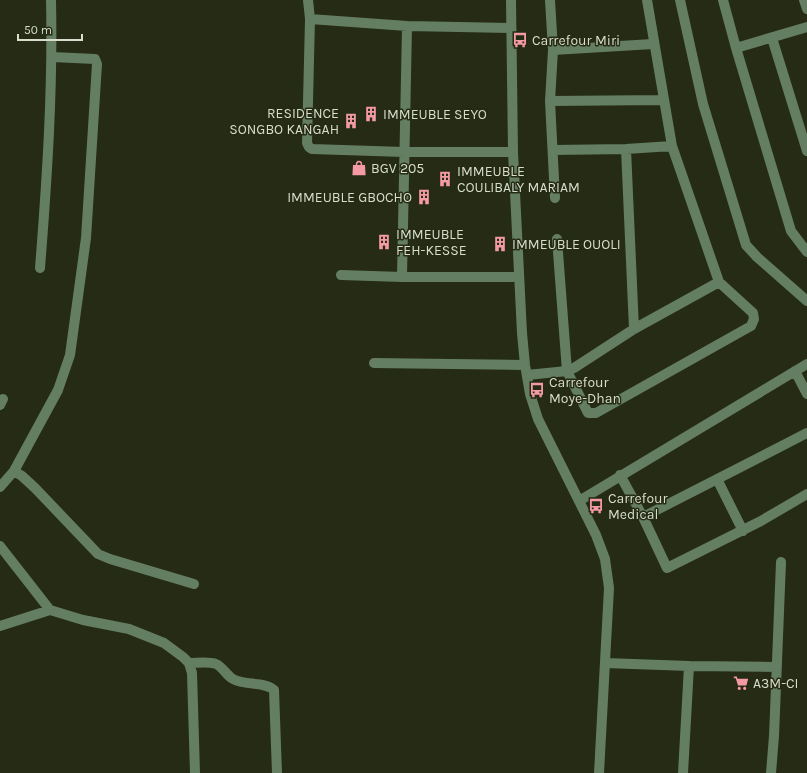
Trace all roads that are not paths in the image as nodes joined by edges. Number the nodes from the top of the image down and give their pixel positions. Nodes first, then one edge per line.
1 (51, 0) edge
2 (308, 0) edge
3 (511, 0) edge
4 (550, 0) edge
5 (647, 0) edge
6 (680, 0) edge
7 (723, 0) edge
8 (804, 0) edge
9 (807, 9) edge
10 (310, 19) junction
11 (407, 26) junction
12 (807, 27) edge
13 (511, 28) junction
14 (772, 38) junction
15 (653, 44) junction
16 (736, 48) junction
17 (553, 50) junction
18 (52, 57) junction
19 (664, 100) junction
20 (550, 101) junction
21 (672, 146) junction
22 (626, 149) junction
23 (553, 150) junction
24 (807, 151) edge
25 (404, 152) junction
26 (513, 152) junction
27 (555, 198) dead end
28 (557, 239) dead end
29 (807, 252) edge
30 (40, 268) dead end
31 (341, 275) dead end
32 (402, 277) junction
33 (519, 277) junction
34 (720, 282) junction
35 (807, 301) edge
36 (634, 329) junction
37 (374, 363) dead end
38 (807, 364) edge
39 (526, 370) junction
40 (567, 370) junction
41 (795, 371) junction
42 (807, 394) edge
43 (807, 433) edge
44 (14, 471) junction
45 (620, 475) junction
46 (717, 480) junction
47 (0, 487) edge
48 (807, 494) edge
49 (579, 501) junction
50 (643, 517) junction
51 (743, 531) junction
52 (0, 546) edge
53 (781, 562) dead end
54 (194, 584) dead end
55 (50, 610) junction
56 (0, 626) edge
57 (188, 663) junction
58 (605, 663) junction
59 (689, 666) junction
60 (777, 667) junction
61 (195, 773) edge
62 (277, 773) edge
63 (599, 773) edge
64 (683, 773) edge
65 (771, 773) edge

1 - 18 street
2 - 10 street
3 - 13 street
4 - 17 street
5 - 15 street
6 - 35 street
7 - 16 street
8 - 9 street
10 - 11 street
10 - 25 street
11 - 13 street
11 - 25 street
12 - 14 street
13 - 26 street
14 - 16 street
14 - 24 street
15 - 17 street
15 - 19 street
16 - 29 street
17 - 20 street
18 - 30 street
18 - 44 street
19 - 20 street
19 - 21 street
20 - 23 street
21 - 22 street
21 - 34 street
22 - 23 street
22 - 36 street
23 - 27 street
25 - 26 street
25 - 32 street
26 - 33 street
28 - 40 street
31 - 32 street
32 - 33 street
33 - 39 street
34 - 36 street
34 - 40 street
36 - 40 street
37 - 39 street
38 - 41 street
39 - 40 street
39 - 49 street
41 - 42 street
41 - 45 street
43 - 46 street
44 - 47 street
44 - 54 street
45 - 49 street
45 - 50 street
46 - 50 street
46 - 51 street
48 - 51 street
49 - 58 street
50 - 51 street
52 - 55 street
53 - 60 street
55 - 56 street
55 - 57 street
57 - 61 street
57 - 62 street
58 - 59 street
58 - 63 street
59 - 60 street
59 - 64 street
60 - 65 street

